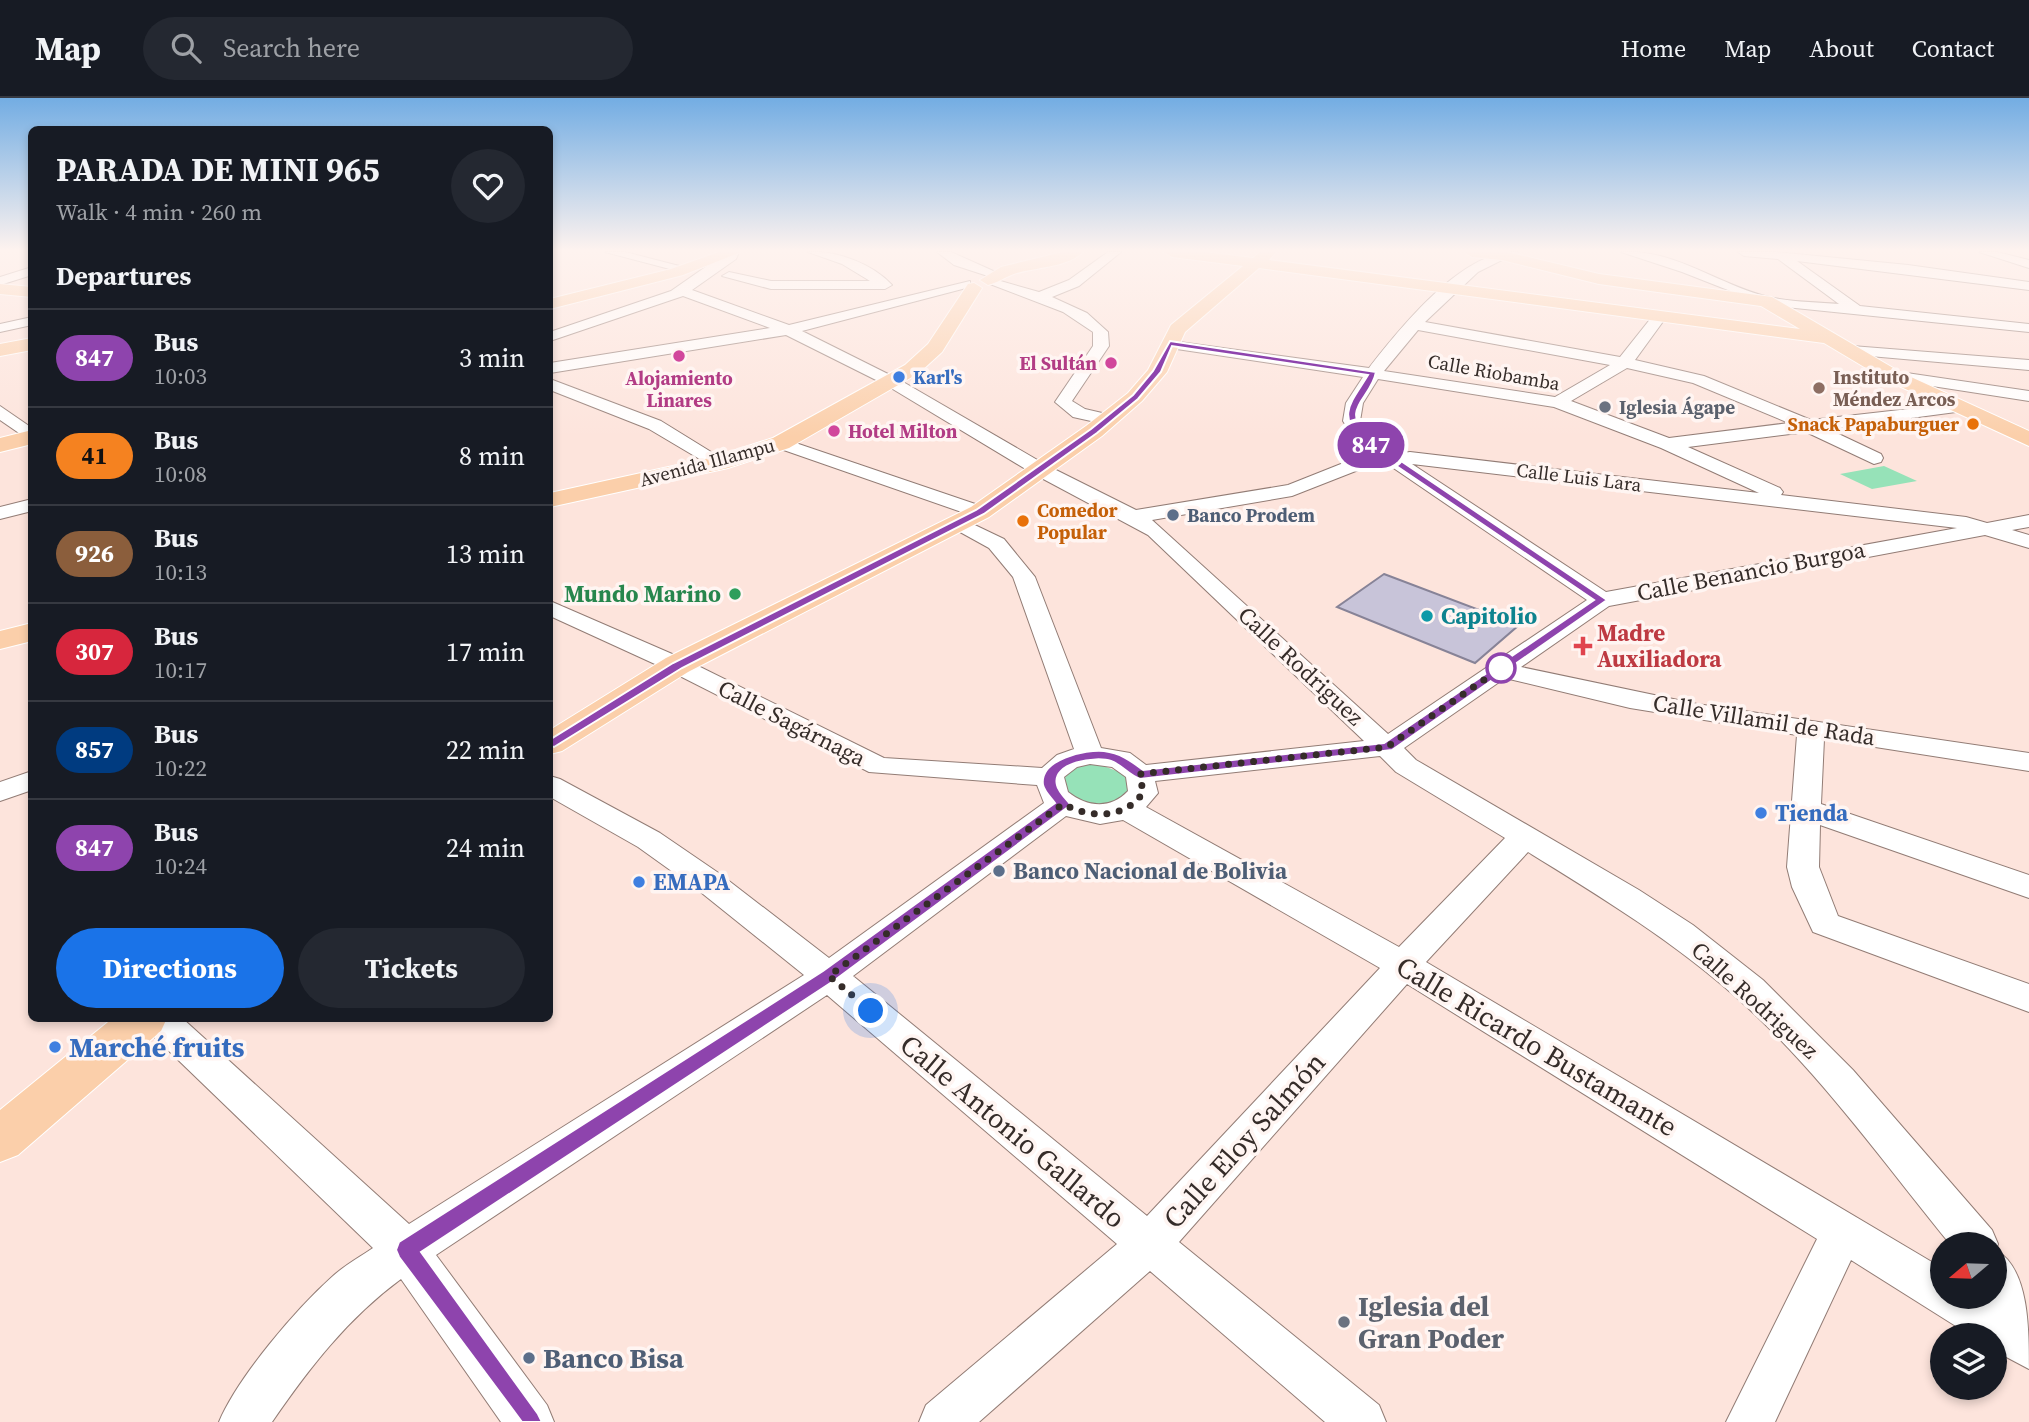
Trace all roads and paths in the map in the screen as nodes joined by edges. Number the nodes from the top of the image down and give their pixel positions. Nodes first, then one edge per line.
1 (617, 314) edge
2 (745, 314) edge
3 (848, 314) edge
4 (960, 314) edge
5 (1075, 314) edge
6 (1195, 314) edge
7 (1426, 314) edge
8 (1643, 314) edge
9 (1788, 314) edge
10 (1868, 314) edge
11 (1660, 316) junction
12 (28, 322) edge
13 (1415, 325) junction
14 (0, 328) edge
15 (2029, 328) edge
16 (786, 329) junction
17 (553, 336) edge
18 (1829, 338) junction
19 (1170, 343) junction
20 (28, 345) edge
21 (0, 350) edge
22 (28, 351) edge
23 (1852, 351) junction
24 (0, 356) edge
25 (1624, 363) junction
26 (2029, 365) edge
27 (553, 368) edge
28 (1373, 373) junction
29 (1893, 376) junction
30 (892, 382) junction
31 (553, 385) edge
32 (2029, 396) edge
33 (1558, 402) junction
34 (1956, 407) junction
35 (0, 411) edge
36 (1109, 420) junction
37 (1808, 426) junction
38 (28, 434) edge
39 (28, 438) edge
40 (2029, 439) edge
41 (781, 443) junction
42 (1667, 444) junction
43 (0, 445) edge
44 (1390, 458) junction
45 (1874, 458) dead end
46 (720, 463) junction
47 (1039, 470) junction
48 (553, 499) edge
49 (1794, 503) junction
50 (28, 506) edge
51 (0, 513) edge
52 (1133, 516) junction
53 (969, 517) junction
54 (2029, 521) edge
55 (1985, 527) junction
56 (2029, 542) edge
57 (1602, 600) junction
58 (553, 609) edge
59 (28, 633) edge
60 (0, 640) edge
61 (677, 666) junction
62 (1500, 669) junction
63 (1811, 730) junction
64 (553, 742) edge
65 (1387, 747) junction
66 (1090, 755) junction
67 (2029, 762) edge
68 (1140, 774) junction
69 (28, 782) edge
70 (553, 787) edge
71 (1057, 790) junction
72 (0, 792) edge
73 (1126, 809) junction
74 (1808, 810) junction
75 (1524, 837) junction
76 (2029, 887) edge
77 (1403, 965) junction
78 (829, 976) junction
79 (2029, 998) edge
80 (140, 1022) edge
81 (162, 1022) edge
82 (0, 1140) edge
83 (1843, 1231) junction
84 (1967, 1232) edge
85 (1148, 1245) junction
86 (406, 1250) junction
87 (1930, 1285) edge
88 (2007, 1289) edge
89 (1969, 1309) edge
90 (2029, 1334) edge
91 (2029, 1346) edge
92 (243, 1422) edge
93 (530, 1422) edge
94 (943, 1422) edge
95 (1362, 1422) edge
96 (1750, 1422) edge

1 - 17 street
2 - 16 street, Calle Rodriguez
3 - 16 street
4 - 30 main road, Avenida Illampu
5 - 36 street
6 - 19 main road
7 - 13 street
8 - 11 main road
9 - 18 main road
10 - 15 street
11 - 18 main road
11 - 25 street
12 - 14 street
13 - 25 street
13 - 28 street
16 - 27 street
16 - 30 street, Calle Rodriguez
18 - 23 main road
19 - 28 street, Calle Riobamba
19 - 36 main road
20 - 21 main road
22 - 24 main road
23 - 26 street
23 - 29 main road
25 - 33 street
25 - 37 street
28 - 33 street, Calle Riobamba
28 - 44 street
29 - 32 street
29 - 34 main road
30 - 41 main road, Avenida Illampu
30 - 47 street, Calle Rodriguez
31 - 46 street
33 - 42 street, Calle Riobamba
34 - 37 street
34 - 40 main road
35 - 38 street
36 - 47 main road
37 - 42 street
37 - 45 street
39 - 43 main road
41 - 46 main road, Avenida Illampu
41 - 53 street
42 - 49 street, Calle Riobamba
44 - 49 street, Calle Luis Lara
44 - 52 street, Calle Luis Lara
44 - 57 street
46 - 48 main road, Avenida Illampu
47 - 52 street, Calle Rodriguez
47 - 53 main road
49 - 55 street, Calle Luis Lara
50 - 51 street
52 - 65 street, Calle Rodriguez
53 - 61 main road
53 - 66 street
54 - 55 street, Calle Benancio Burgoa
55 - 56 street, Calle Luis Lara
55 - 57 street, Calle Benancio Burgoa
57 - 62 street, Calle Benancio Burgoa
58 - 61 street, Calle Sagárnaga
59 - 60 main road
61 - 64 main road
61 - 71 street, Calle Sagárnaga
62 - 63 street, Calle Villamil de Rada
62 - 65 street, Calle Benancio Burgoa
63 - 67 street, Calle Villamil de Rada
63 - 74 street
65 - 68 street, Calle Benancio Burgoa
65 - 75 street, Calle Rodriguez
66 - 68 street
66 - 71 street
68 - 73 street
69 - 72 street
70 - 78 street, Calle Antonio Gallardo
71 - 73 street
71 - 78 street
73 - 77 street, Calle Ricardo Bustamante
74 - 76 street
74 - 79 street
75 - 77 street, Calle Eloy Salmón
75 - 84 street, Calle Rodriguez
77 - 83 street, Calle Ricardo Bustamante
77 - 85 street, Calle Eloy Salmón
78 - 85 street, Calle Antonio Gallardo
78 - 86 street
80 - 82 main road
81 - 86 street
83 - 87 street, Calle Ricardo Bustamante
83 - 96 street
85 - 94 street, Calle Eloy Salmón
85 - 95 street, Calle Antonio Gallardo
86 - 92 street
86 - 93 street
88 - 90 street
89 - 91 street

